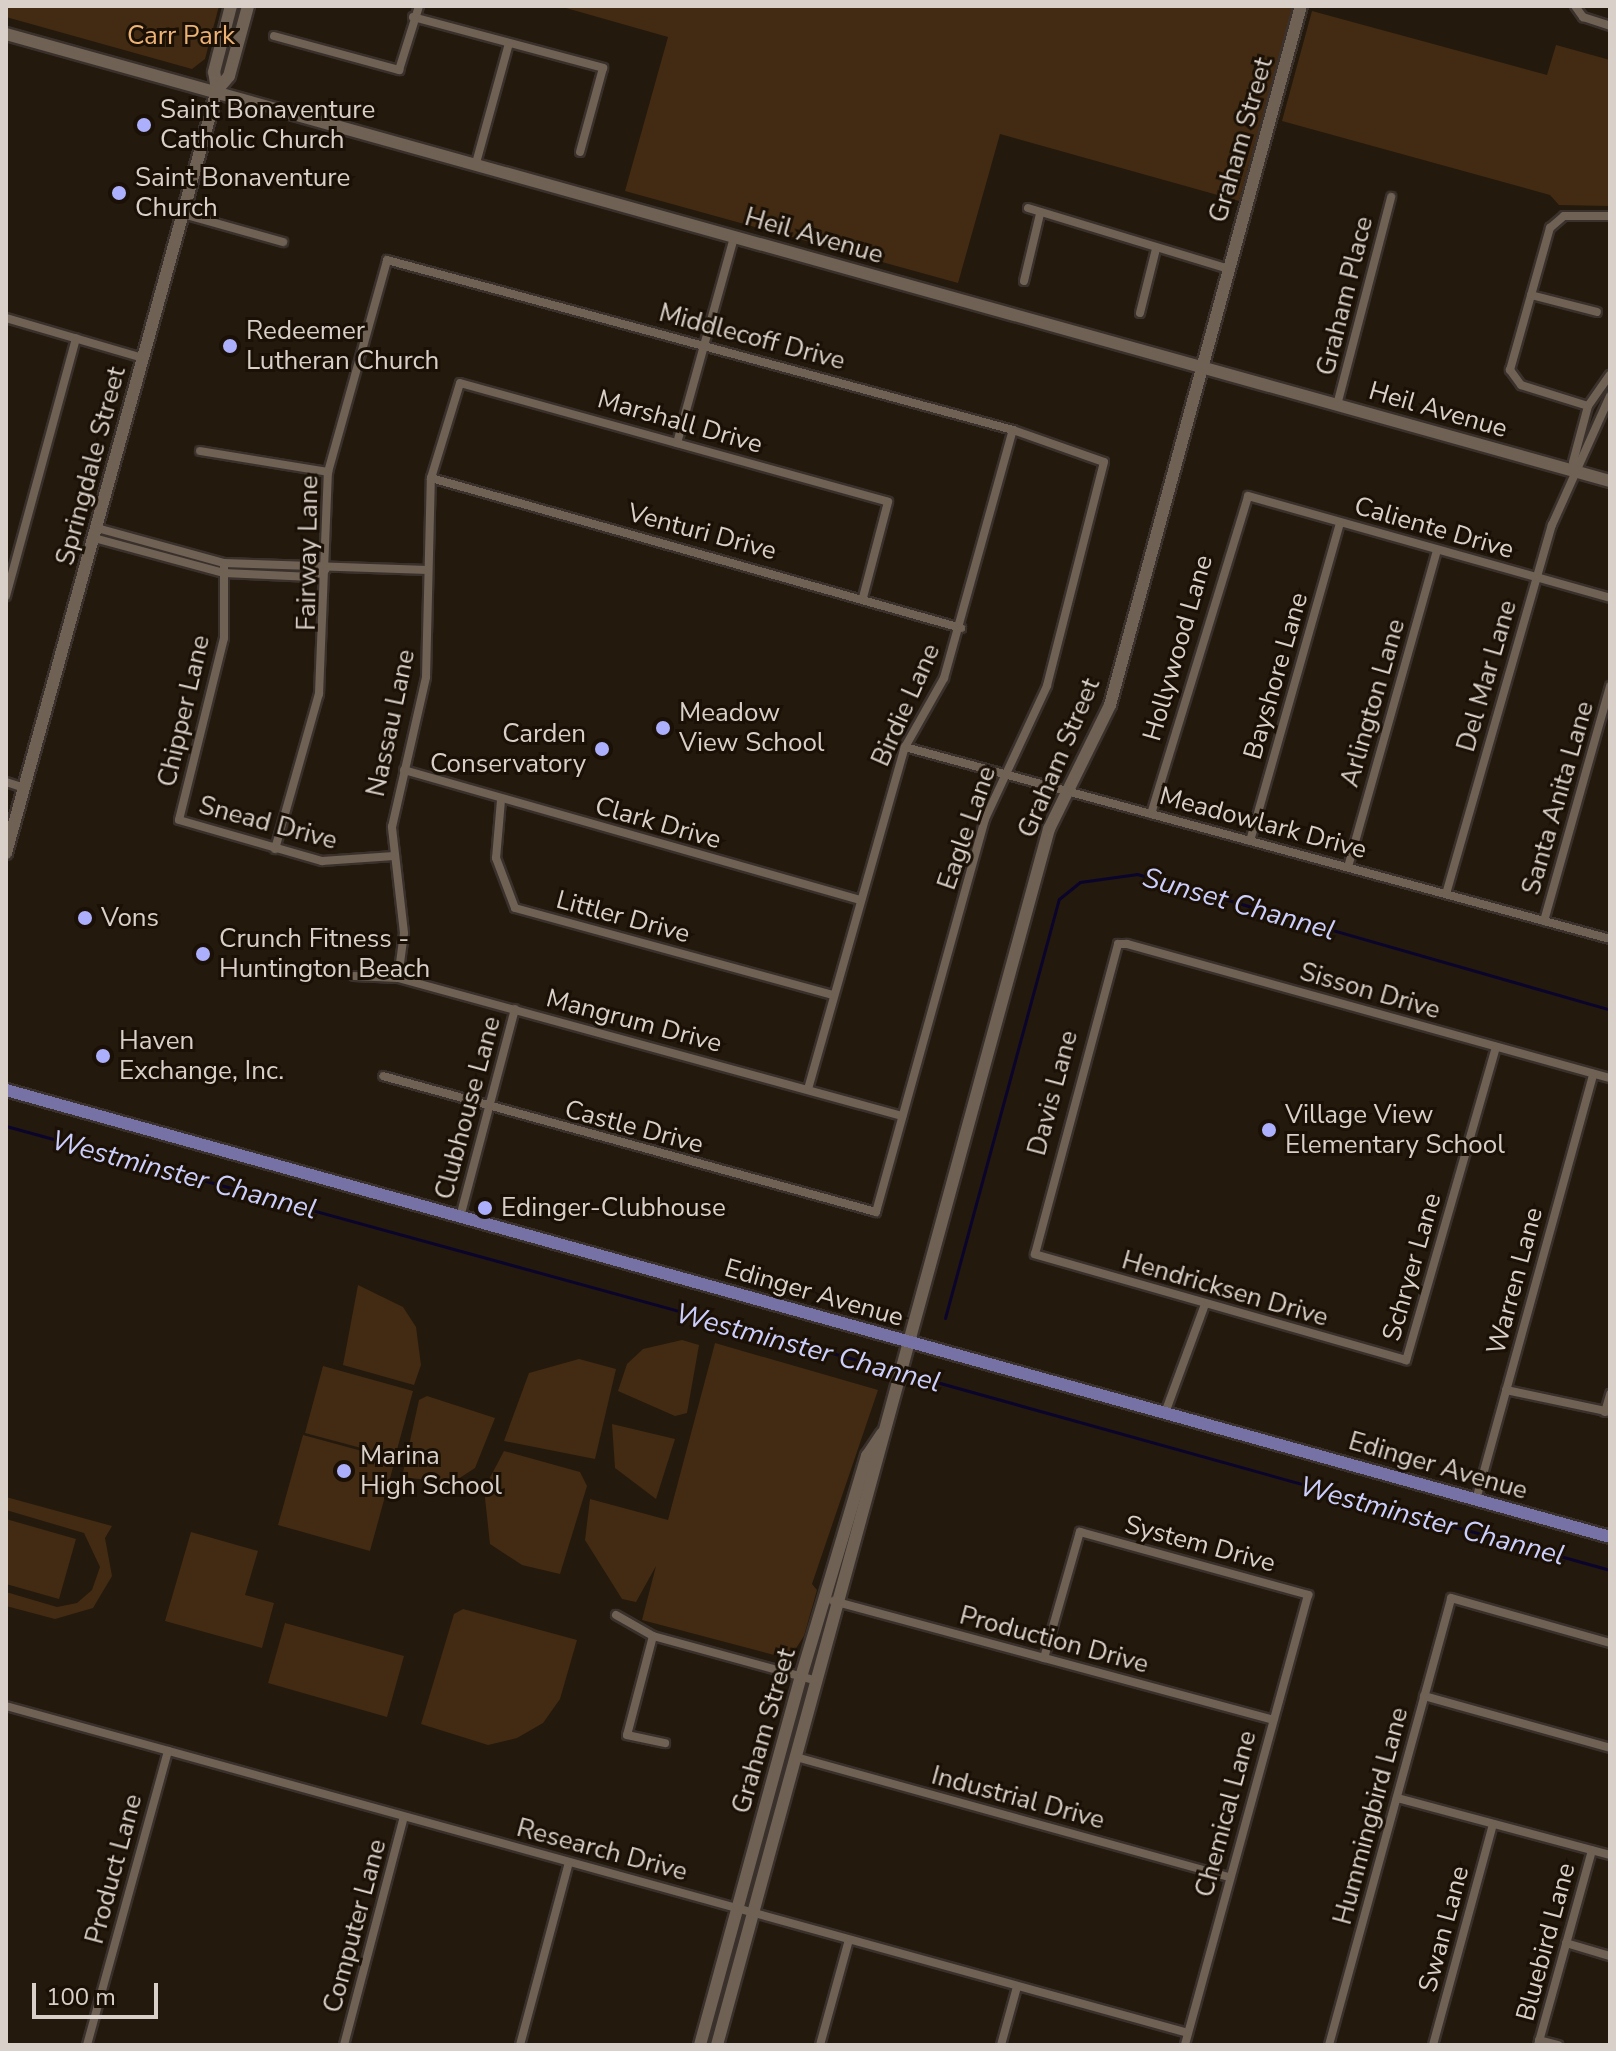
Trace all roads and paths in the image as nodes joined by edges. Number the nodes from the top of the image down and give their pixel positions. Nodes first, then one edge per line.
1 (231, 6) edge
2 (248, 6) edge
3 (419, 6) edge
4 (1301, 6) edge
5 (1575, 6) edge
6 (413, 17) junction
7 (1610, 26) edge
8 (6, 34) edge
9 (274, 36) dead end
10 (509, 43) junction
11 (217, 90) junction
12 (580, 152) dead end
13 (476, 163) junction
14 (1391, 197) dead end
15 (1028, 208) dead end
16 (183, 214) junction
17 (1040, 214) junction
18 (1610, 216) edge
19 (734, 237) junction
20 (283, 242) dead end
21 (1156, 249) junction
22 (387, 260) joint
23 (1226, 268) junction
24 (1024, 281) dead end
25 (1531, 295) junction
26 (1597, 312) dead end
27 (1140, 313) dead end
28 (6, 318) edge
29 (76, 338) junction
30 (704, 345) junction
31 (143, 358) junction
32 (1199, 367) junction
33 (1610, 375) edge
34 (460, 383) joint
35 (1610, 398) edge
36 (1337, 405) junction
37 (1588, 406) junction
38 (1013, 430) junction
39 (677, 443) junction
40 (200, 451) dead end
41 (1104, 462) joint
42 (1572, 470) junction
43 (328, 472) junction
44 (431, 478) junction
45 (1610, 481) edge
46 (1248, 496) joint
47 (1340, 523) junction
48 (96, 533) junction
49 (1437, 550) junction
50 (10, 568) edge
51 (224, 568) junction
52 (326, 569) junction
53 (428, 570) junction
54 (1536, 578) junction
55 (6, 596) edge
56 (863, 597) junction
57 (1610, 598) edge
58 (961, 628) junction
59 (1610, 686) edge
60 (905, 747) junction
61 (404, 770) junction
62 (1004, 775) junction
63 (6, 782) edge
64 (25, 788) junction
65 (1067, 792) junction
66 (501, 800) junction
67 (1151, 814) junction
68 (179, 820) joint
69 (1250, 841) junction
70 (275, 849) junction
71 (6, 853) edge
72 (394, 856) junction
73 (1348, 867) junction
74 (1446, 894) junction
75 (858, 899) junction
76 (1544, 921) junction
77 (1610, 939) edge
78 (1118, 944) joint
79 (354, 976) dead end
80 (398, 978) junction
81 (832, 995) junction
82 (515, 1009) junction
83 (1496, 1047) junction
84 (1593, 1074) junction
85 (383, 1076) dead end
86 (1610, 1078) edge
87 (808, 1089) junction
88 (6, 1090) edge
89 (488, 1108) junction
90 (902, 1116) junction
91 (876, 1212) joint
92 (460, 1217) junction
93 (1035, 1254) joint
94 (1205, 1304) junction
95 (908, 1342) junction
96 (1406, 1360) joint
97 (1506, 1390) junction
98 (1610, 1394) edge
99 (1608, 1412) edge
100 (1165, 1413) junction
101 (882, 1434) junction
102 (1476, 1500) junction
103 (1610, 1537) edge
104 (1308, 1595) joint
105 (826, 1598) junction
106 (839, 1603) junction
107 (616, 1615) dead end
108 (653, 1636) junction
109 (1610, 1643) edge
110 (1044, 1658) junction
111 (801, 1677) junction
112 (817, 1681) junction
113 (1424, 1696) junction
114 (6, 1706) edge
115 (1273, 1720) junction
116 (665, 1743) dead end
117 (1610, 1748) edge
118 (168, 1751) junction
119 (796, 1757) junction
120 (1397, 1798) junction
121 (404, 1817) junction
122 (1493, 1824) junction
123 (1592, 1850) junction
124 (1610, 1855) edge
125 (569, 1862) junction
126 (1229, 1877) junction
127 (737, 1908) junction
128 (753, 1912) junction
129 (849, 1940) junction
130 (1566, 1943) junction
131 (1610, 1956) edge
132 (1017, 1987) junction
133 (1188, 2033) junction
134 (1539, 2042) edge
135 (87, 2045) edge
136 (344, 2045) edge
137 (520, 2045) edge
138 (700, 2045) edge
139 (717, 2045) edge
140 (820, 2045) edge
141 (1001, 2045) edge
142 (1185, 2045) edge
143 (1329, 2045) edge
144 (1433, 2045) edge
145 (1558, 2045) edge

1 - 11 street, Springdale Street
2 - 11 street, Springdale Street
3 - 6 street
4 - 23 street, Graham Street
5 - 7 street
6 - 9 street
6 - 10 street
8 - 11 street, Heil Avenue
10 - 12 street
10 - 13 street
11 - 13 street, Heil Avenue
11 - 16 street, Springdale Street
13 - 19 street, Heil Avenue
14 - 36 street, Graham Place
15 - 17 street
16 - 20 street
16 - 31 street, Springdale Street
17 - 21 street
17 - 24 street
18 - 25 street
19 - 30 street
19 - 32 street, Heil Avenue
21 - 23 street
21 - 27 street
22 - 30 street, Middlecoff Drive
22 - 43 street, Fairway Lane
23 - 32 street, Graham Street
25 - 26 street
25 - 37 street
28 - 29 street
29 - 31 street
29 - 50 street
30 - 38 street, Middlecoff Drive
30 - 39 street
31 - 48 street, Springdale Street
32 - 36 street, Heil Avenue
32 - 65 street, Graham Street
33 - 37 street
34 - 39 street, Marshall Drive
34 - 44 street, Nassau Lane
35 - 42 street
36 - 42 street, Heil Avenue
37 - 42 street
38 - 41 street, Middlecoff Drive
38 - 58 street, Birdie Lane
39 - 56 street, Marshall Drive
40 - 43 street
41 - 62 street, Eagle Lane
42 - 45 street, Heil Avenue
42 - 54 street, Del Mar Lane
43 - 52 street, Fairway Lane
44 - 53 street, Nassau Lane
44 - 56 street, Venturi Drive
46 - 47 street, Caliente Drive
46 - 67 street, Hollywood Lane
47 - 49 street, Caliente Drive
47 - 69 street, Bayshore Lane
48 - 51 street
48 - 64 street, Springdale Street
49 - 54 street, Caliente Drive
49 - 73 street, Arlington Lane
50 - 55 street
51 - 52 street
51 - 68 street, Chipper Lane
52 - 53 street
52 - 70 street, Fairway Lane
53 - 61 street, Nassau Lane
54 - 57 street, Caliente Drive
54 - 74 street, Del Mar Lane
56 - 58 street, Venturi Drive
58 - 60 street, Birdie Lane
59 - 76 street, Santa Anita Lane
60 - 62 street, Meadowlark Drive
60 - 75 street, Birdie Lane
61 - 66 street, Clark Drive
61 - 72 street, Nassau Lane
62 - 65 street, Meadowlark Drive
62 - 90 street, Eagle Lane
63 - 64 street
64 - 71 street, Springdale Street
65 - 67 street, Meadowlark Drive
65 - 95 street, Graham Street
66 - 75 street, Clark Drive
66 - 81 street, Littler Drive
67 - 69 street, Meadowlark Drive
68 - 70 street, Snead Drive
69 - 73 street, Meadowlark Drive
70 - 72 street, Snead Drive
72 - 80 street, Nassau Lane
73 - 74 street, Meadowlark Drive
74 - 76 street, Meadowlark Drive
75 - 81 street, Birdie Lane
76 - 77 street, Meadowlark Drive
78 - 83 street, Sisson Drive
78 - 93 street, Davis Lane
79 - 80 street, Mangrum Drive
80 - 82 street, Mangrum Drive
81 - 87 street, Birdie Lane
82 - 87 street, Mangrum Drive
82 - 89 street, Clubhouse Lane
83 - 84 street, Sisson Drive
83 - 96 street, Schryer Lane
84 - 86 street, Sisson Drive
84 - 97 street, Warren Lane
85 - 89 street, Castle Drive
87 - 90 street, Mangrum Drive
88 - 92 main road, Edinger Avenue
89 - 91 street, Castle Drive
89 - 92 street, Clubhouse Lane
90 - 91 street, Eagle Lane
92 - 95 main road, Edinger Avenue
93 - 94 street, Hendricksen Drive
94 - 96 street, Hendricksen Drive
94 - 100 street
95 - 100 main road, Edinger Avenue
95 - 101 street, Graham Street
97 - 99 street
97 - 102 street, Warren Lane
98 - 99 street
100 - 102 main road, Edinger Avenue
101 - 105 street, Graham Street
101 - 106 street, Graham Street
102 - 103 main road, Edinger Avenue
104 - 110 street, System Drive
104 - 115 street, Chemical Lane
105 - 106 street, Production Drive
105 - 111 street, Graham Street
106 - 110 street, Production Drive
106 - 112 street, Graham Street
107 - 108 street
108 - 111 street
108 - 116 street
109 - 113 street, Hummingbird Lane
110 - 115 street, Production Drive
111 - 112 street
111 - 127 street, Graham Street
112 - 119 street, Graham Street
113 - 117 street
113 - 120 street, Hummingbird Lane
114 - 118 street, Research Drive
115 - 126 street, Chemical Lane
118 - 121 street, Research Drive
118 - 135 street, Product Lane
119 - 126 street, Industrial Drive
119 - 128 street, Graham Street
120 - 122 street
120 - 143 street, Hummingbird Lane
121 - 125 street, Research Drive
121 - 136 street, Computer Lane
122 - 123 street
122 - 144 street, Swan Lane
123 - 124 street
123 - 130 street, Bluebird Lane
125 - 127 street, Research Drive
125 - 137 street
126 - 133 street, Chemical Lane
127 - 128 street, Research Drive
127 - 138 street, Graham Street
128 - 129 street, Research Drive
128 - 139 street, Graham Street
129 - 132 street, Research Drive
129 - 140 street
130 - 131 street
130 - 134 street, Bluebird Lane
132 - 133 street, Research Drive
132 - 141 street
133 - 142 street, Chemical Lane
134 - 145 street

